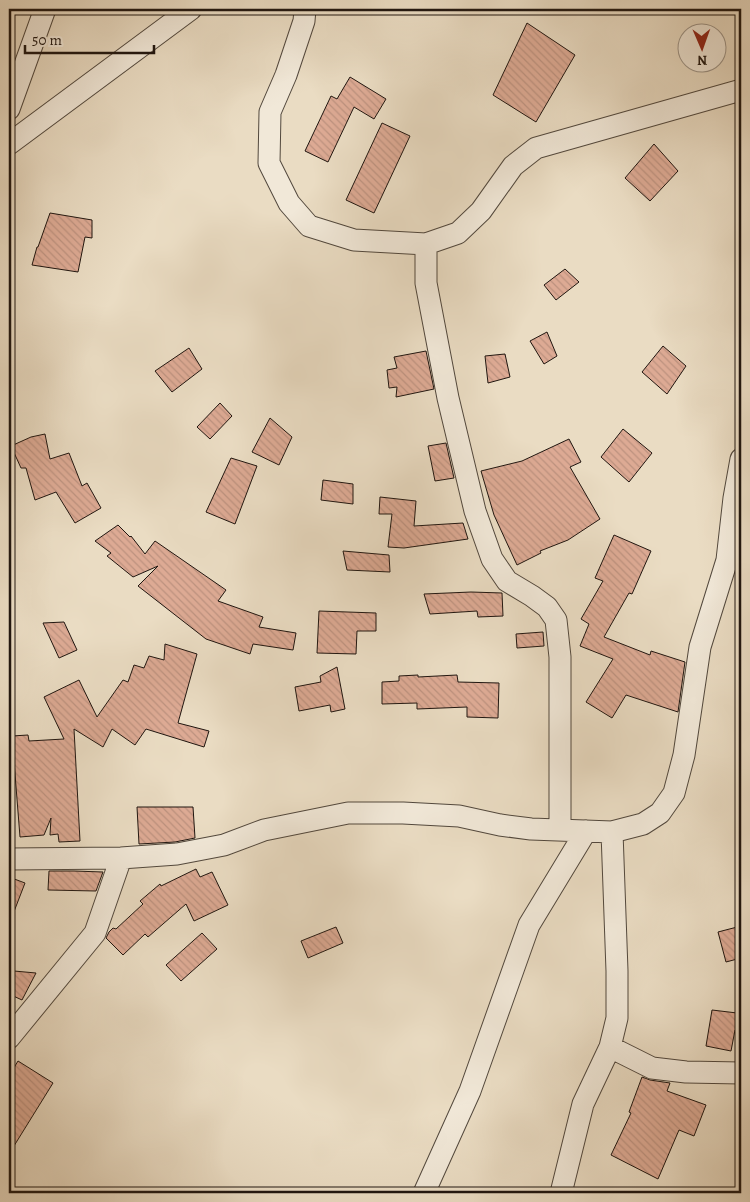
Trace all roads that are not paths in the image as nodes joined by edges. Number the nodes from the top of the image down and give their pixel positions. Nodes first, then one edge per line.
1 (45, 9) edge
2 (191, 9) edge
3 (305, 9) edge
4 (741, 90) edge
5 (9, 109) edge
6 (9, 144) edge
7 (426, 244) junction
8 (741, 459) edge
9 (560, 830) junction
10 (586, 831) junction
11 (612, 832) junction
12 (121, 858) junction
13 (9, 859) edge
14 (9, 1038) edge
15 (610, 1047) junction
16 (741, 1073) edge
17 (424, 1193) edge
18 (560, 1193) edge

1 - 5 street
2 - 6 street
3 - 7 street
4 - 7 street
7 - 9 street
8 - 11 street
9 - 10 street
9 - 12 street
10 - 11 street
10 - 17 street
11 - 15 street
12 - 13 street
12 - 14 street
15 - 16 street
15 - 18 street

